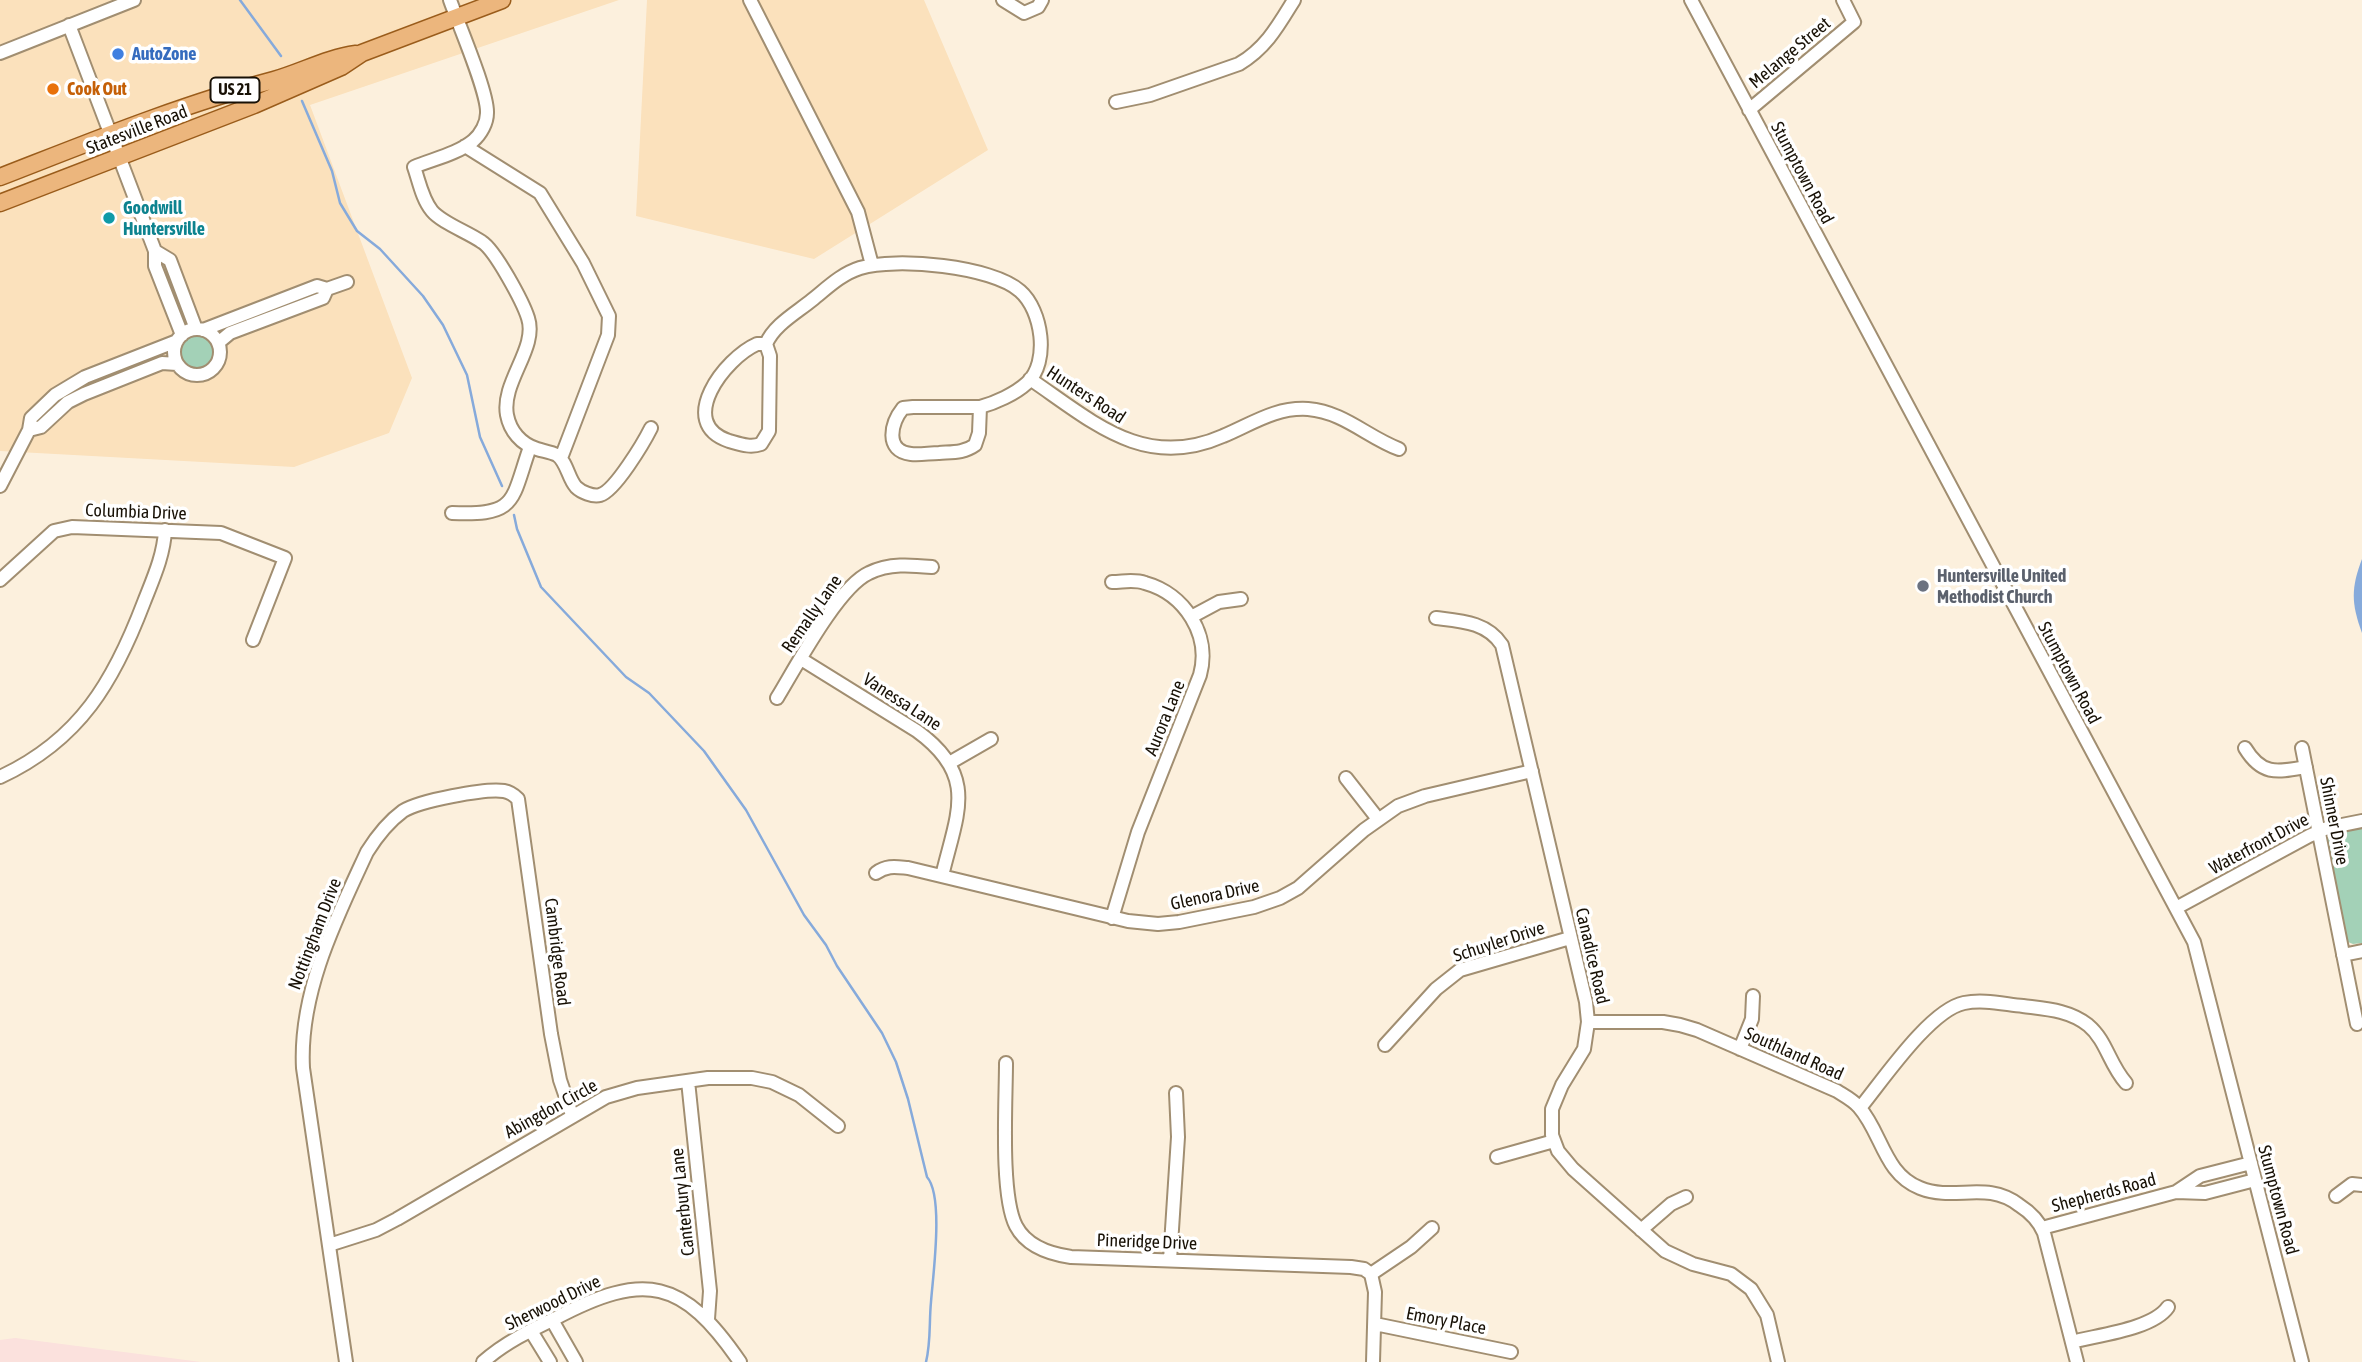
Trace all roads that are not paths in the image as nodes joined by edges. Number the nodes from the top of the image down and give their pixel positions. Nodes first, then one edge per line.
1 (134, 0) edge
2 (450, 0) edge
3 (502, 0) edge
4 (750, 0) edge
5 (1003, 0) edge
6 (1042, 0) edge
7 (1294, 0) edge
8 (1691, 0) edge
9 (1843, 0) edge
10 (456, 17) junction
11 (69, 25) junction
12 (0, 53) edge
13 (362, 53) junction
14 (1116, 102) dead end
15 (1749, 110) junction
16 (110, 134) junction
17 (465, 146) junction
18 (119, 158) junction
19 (0, 177) edge
20 (0, 203) edge
21 (155, 251) junction
22 (872, 265) junction
23 (348, 282) dead end
24 (327, 289) junction
25 (199, 329) junction
26 (179, 338) junction
27 (218, 343) junction
28 (766, 344) junction
29 (177, 364) junction
30 (1030, 379) junction
31 (979, 407) junction
32 (651, 428) dead end
33 (29, 430) junction
34 (530, 447) junction
35 (1399, 450) dead end
36 (561, 458) junction
37 (0, 486) edge
38 (452, 513) dead end
39 (165, 530) junction
40 (932, 567) dead end
41 (0, 580) edge
42 (1112, 582) dead end
43 (1241, 599) dead end
44 (1191, 617) junction
45 (1436, 618) dead end
46 (253, 640) dead end
47 (801, 659) junction
48 (777, 698) dead end
49 (992, 739) dead end
50 (2245, 748) dead end
51 (2302, 748) dead end
52 (950, 762) junction
53 (2306, 768) junction
54 (1532, 771) junction
55 (0, 777) edge
56 (1346, 778) dead end
57 (512, 793) joint
58 (1378, 819) junction
59 (2362, 821) edge
60 (2318, 831) junction
61 (876, 873) dead end
62 (942, 876) junction
63 (2176, 908) junction
64 (1112, 918) junction
65 (1570, 938) junction
66 (2362, 951) edge
67 (2343, 955) junction
68 (1753, 996) dead end
69 (1588, 1022) junction
70 (2357, 1024) dead end
71 (1385, 1045) dead end
72 (1740, 1049) junction
73 (1006, 1063) dead end
74 (688, 1081) junction
75 (2126, 1083) dead end
76 (1177, 1093) dead end
77 (1860, 1108) junction
78 (572, 1115) junction
79 (838, 1126) dead end
80 (1554, 1140) junction
81 (1497, 1157) dead end
82 (2251, 1163) junction
83 (2255, 1180) junction
84 (2360, 1184) edge
85 (2176, 1192) junction
86 (2336, 1196) dead end
87 (1686, 1197) dead end
88 (1432, 1227) dead end
89 (2042, 1228) junction
90 (1641, 1230) junction
91 (329, 1245) junction
92 (1171, 1260) junction
93 (1371, 1274) junction
94 (2168, 1307) dead end
95 (708, 1319) junction
96 (552, 1320) junction
97 (1375, 1324) junction
98 (531, 1331) junction
99 (2072, 1342) junction
100 (1511, 1352) dead end
101 (346, 1362) edge
102 (483, 1362) edge
103 (550, 1362) edge
104 (576, 1362) edge
105 (740, 1362) edge
106 (1373, 1362) edge
107 (1778, 1362) edge
108 (2077, 1362) edge
109 (2302, 1362) edge

1 - 11 street
2 - 10 street
3 - 10 main road, Statesville Road / US 21
4 - 22 street
5 - 6 street
7 - 14 street
8 - 15 street, Stumptown Road
9 - 15 street, Melange Street
10 - 13 main road, Statesville Road / US 21
10 - 17 street
11 - 12 street
11 - 16 street
13 - 16 main road, Statesville Road / US 21
13 - 18 main road, Statesville Road / US 21
15 - 63 street, Stumptown Road
16 - 18 street
16 - 19 main road, Statesville Road / US 21
17 - 34 street
17 - 36 street
18 - 20 main road, Statesville Road / US 21
18 - 21 street
21 - 25 street
21 - 26 street
22 - 28 street, Hunters Road
22 - 30 street, Hunters Road
23 - 24 street
24 - 25 street
24 - 27 street
25 - 26 street
25 - 27 street
26 - 29 street
26 - 33 street
27 - 29 street
28 - 28 street, Hunters Road
29 - 33 street
30 - 31 street, Hunters Road
30 - 35 street, Hunters Road
31 - 31 street, Hunters Road
32 - 36 street
33 - 37 street
34 - 36 street
34 - 38 street
39 - 41 street, Columbia Drive
39 - 46 street, Columbia Drive
39 - 55 street
40 - 47 street, Remally Lane
42 - 44 street, Aurora Lane
43 - 44 street
44 - 64 street, Aurora Lane
45 - 54 street, Canadice Road
47 - 48 street, Remally Lane
47 - 52 street, Vanessa Lane
49 - 52 street
50 - 53 street
51 - 53 street, Shinner Drive
52 - 62 street, Vanessa Lane
53 - 60 street, Shinner Drive
54 - 58 street, Glenora Drive
54 - 65 street, Canadice Road
56 - 58 street
57 - 78 street, Cambridge Road
57 - 91 street, Nottingham Drive
58 - 64 street, Glenora Drive
59 - 60 street, Waterfront Drive
60 - 63 street, Waterfront Drive
60 - 67 street, Shinner Drive
61 - 62 street, Glenora Drive
62 - 64 street, Glenora Drive
63 - 82 street, Stumptown Road
65 - 69 street, Canadice Road
65 - 71 street, Schuyler Drive
66 - 67 street
67 - 70 street, Shinner Drive
68 - 72 street
69 - 72 street, Southland Road
69 - 80 street, Canadice Road
72 - 77 street, Southland Road
73 - 92 street, Pineridge Drive
74 - 78 street, Abingdon Circle
74 - 79 street, Abingdon Circle
74 - 95 street, Canterbury Lane
75 - 77 street
76 - 92 street
77 - 89 street, Southland Road
78 - 91 street, Abingdon Circle
80 - 81 street
80 - 90 street
82 - 83 street, Stumptown Road
82 - 85 street, Shepherds Road
83 - 85 street, Shepherds Road
83 - 109 street, Stumptown Road
84 - 86 street
85 - 89 street, Shepherds Road
87 - 90 street
88 - 93 street
89 - 99 street
90 - 107 street
91 - 101 street, Nottingham Drive
92 - 93 street, Pineridge Drive
93 - 97 street
94 - 99 street
95 - 96 street, Sherwood Drive
95 - 105 street, Sherwood Drive
96 - 98 street, Sherwood Drive
96 - 104 street
97 - 100 street, Emory Place
97 - 106 street
98 - 102 street, Sherwood Drive
98 - 103 street
99 - 108 street

